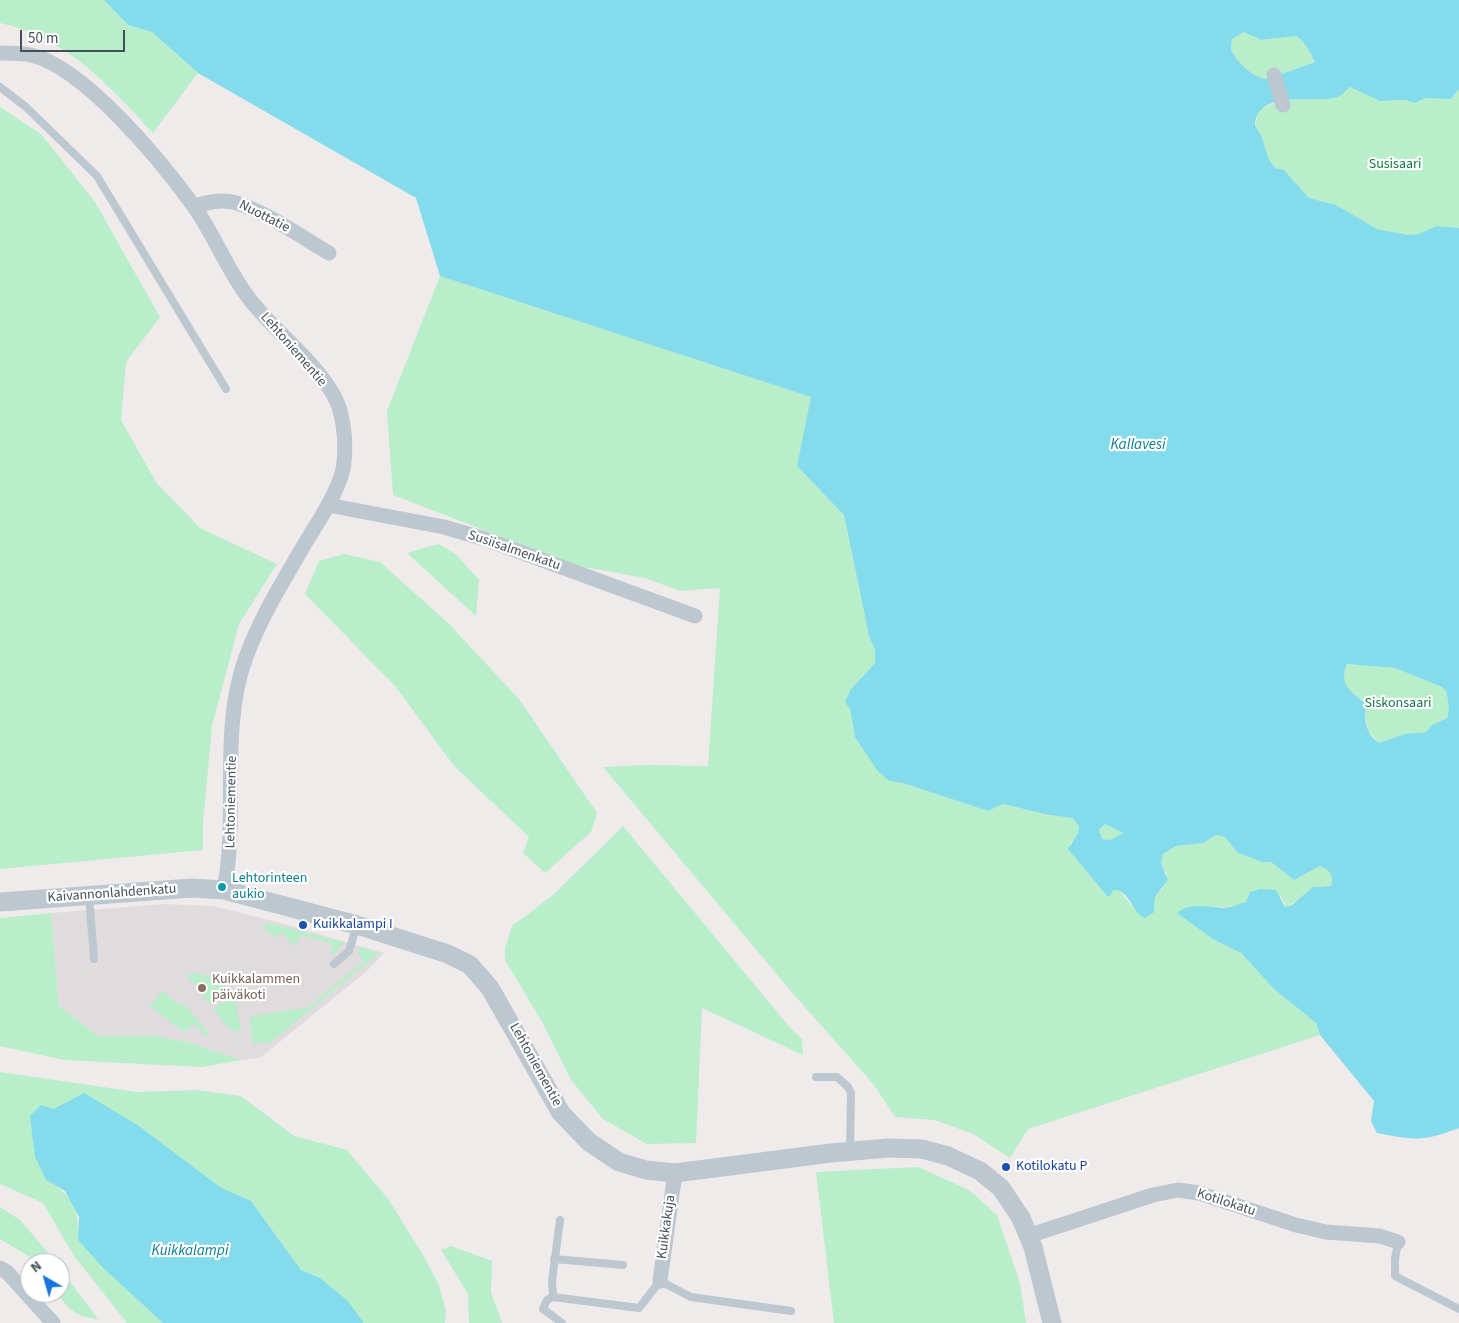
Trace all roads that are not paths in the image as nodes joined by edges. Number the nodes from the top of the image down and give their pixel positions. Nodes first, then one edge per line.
1 (0, 53) edge
2 (1274, 75) dead end
3 (0, 87) edge
4 (1283, 105) dead end
5 (194, 206) junction
6 (329, 253) dead end
7 (226, 389) dead end
8 (328, 505) junction
9 (695, 616) dead end
10 (224, 890) junction
11 (89, 896) junction
12 (0, 902) edge
13 (357, 925) junction
14 (94, 959) dead end
15 (334, 964) dead end
16 (816, 1077) dead end
17 (850, 1152) junction
18 (676, 1173) junction
19 (560, 1220) dead end
20 (1028, 1236) junction
21 (1398, 1242) joint
22 (554, 1258) junction
23 (623, 1265) dead end
24 (0, 1268) edge
25 (660, 1281) junction
26 (553, 1297) junction
27 (1459, 1309) edge
28 (791, 1312) dead end
29 (53, 1323) edge
30 (562, 1323) edge
31 (1052, 1323) edge

1 - 5 street, Lehtoniementie
2 - 4 street
3 - 7 lane
5 - 6 street, Nuottatie
5 - 8 street, Lehtoniementie
8 - 9 street, Susiisalmenkatu
8 - 10 street, Lehtoniementie
10 - 11 street, Kaivannonlahdenkatu
10 - 13 street, Lehtoniementie
11 - 12 street, Kaivannonlahdenkatu
11 - 14 lane
13 - 15 lane
13 - 18 street, Lehtoniementie
16 - 17 lane
17 - 18 street, Lehtoniementie
17 - 20 street, Lehtoniementie
18 - 25 street, Kuikkakuja
19 - 22 lane
20 - 21 street, Kotilokatu
20 - 31 street, Lehtoniementie
21 - 27 lane
22 - 23 lane
22 - 26 lane
24 - 29 street
25 - 26 lane
25 - 28 lane
26 - 30 lane

